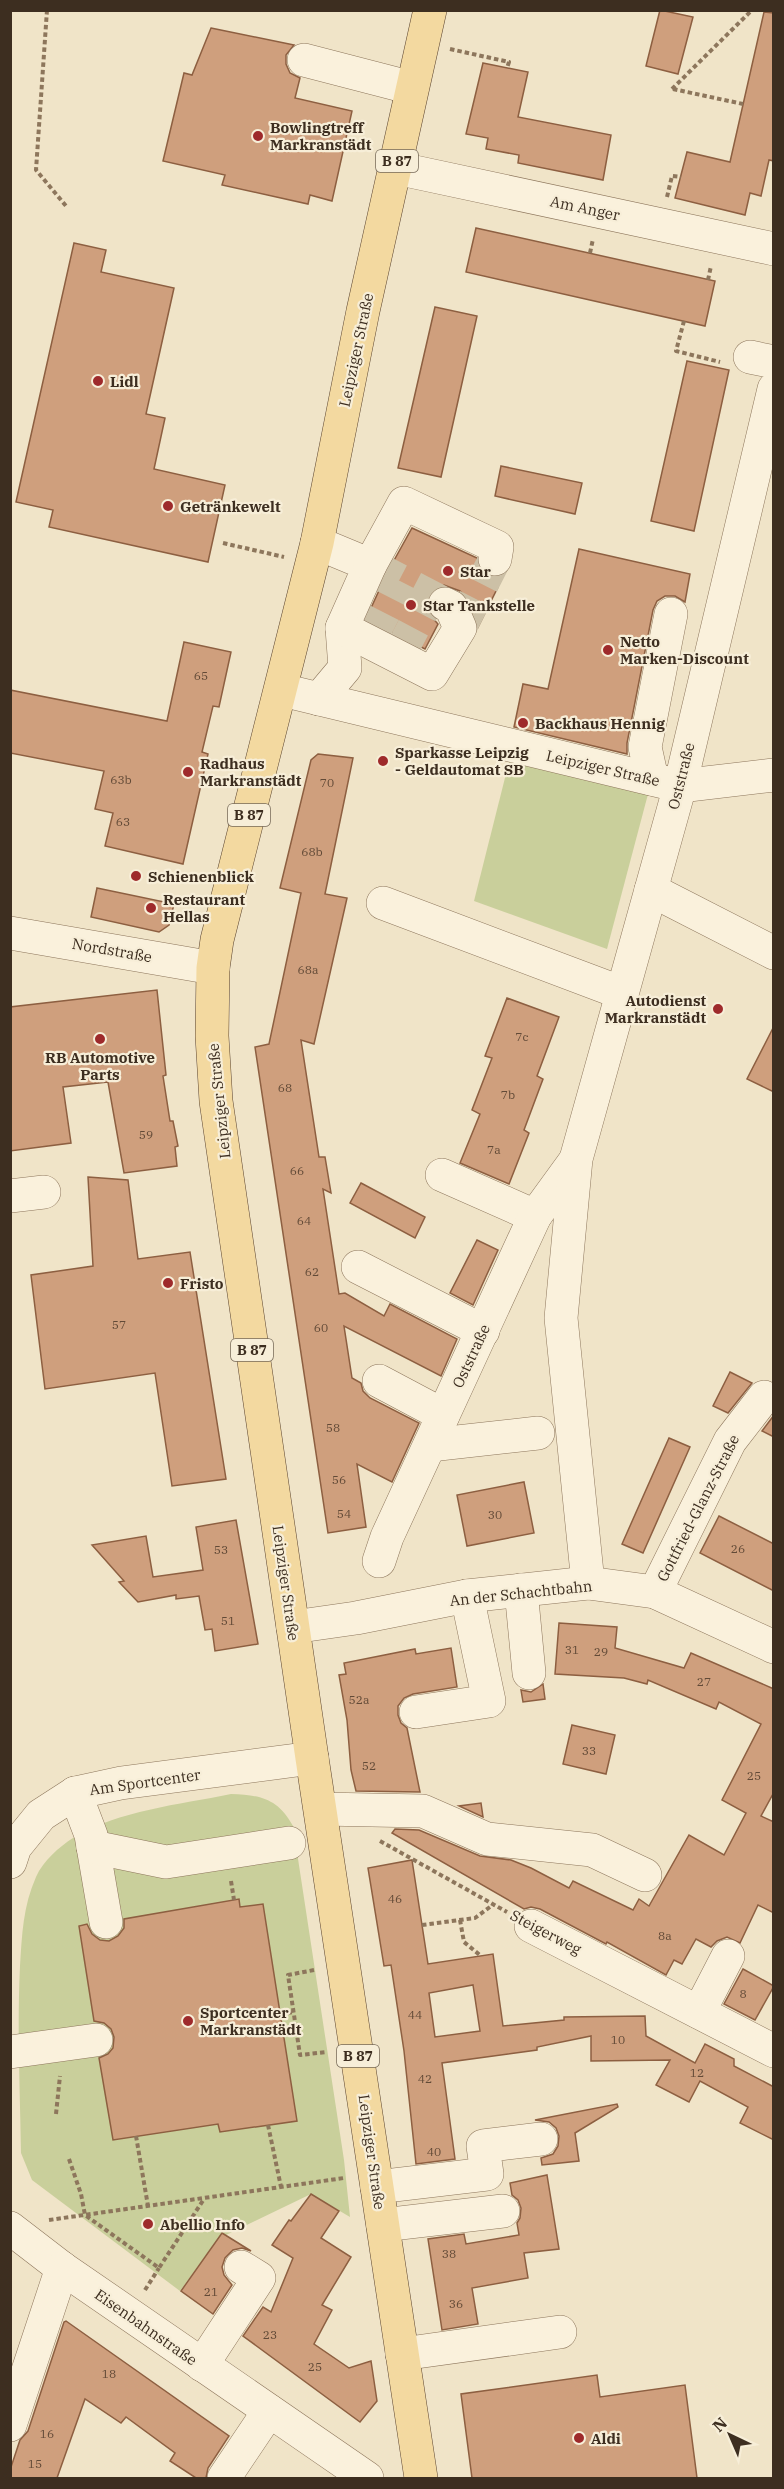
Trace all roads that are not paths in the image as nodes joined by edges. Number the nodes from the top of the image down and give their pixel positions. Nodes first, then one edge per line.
1 (430, 10) edge
2 (304, 60) dead end
3 (412, 88) junction
4 (396, 168) junction
5 (774, 249) edge
6 (774, 389) edge
7 (767, 449) edge
8 (315, 553) junction
9 (495, 559) dead end
10 (370, 565) junction
11 (445, 604) tunnel mouth
12 (671, 615) dead end
13 (342, 628) junction
14 (282, 690) junction
15 (319, 699) junction
16 (774, 775) edge
17 (666, 782) junction
18 (651, 890) junction
19 (383, 903) dead end
20 (10, 933) edge
21 (774, 953) edge
22 (213, 968) junction
23 (622, 993) junction
24 (576, 1159) junction
25 (442, 1175) dead end
26 (44, 1192) dead end
27 (10, 1196) edge
28 (535, 1216) junction
29 (358, 1267) dead end
30 (483, 1331) junction
31 (380, 1382) dead end
32 (764, 1397) dead end
33 (443, 1415) junction
34 (538, 1433) dead end
35 (430, 1445) junction
36 (379, 1561) dead end
37 (588, 1583) junction
38 (521, 1590) junction
39 (655, 1592) junction
40 (468, 1596) junction
41 (293, 1627) junction
42 (774, 1647) edge
43 (529, 1673) dead end
44 (416, 1712) dead end
45 (312, 1758) junction
46 (75, 1793) junction
47 (321, 1809) junction
48 (289, 1843) dead end
49 (93, 1847) junction
50 (10, 1862) edge
51 (645, 1875) dead end
52 (106, 1922) dead end
53 (531, 1926) road end
54 (728, 1956) dead end
55 (699, 2012) junction
56 (96, 2040) dead end
57 (774, 2051) edge
58 (10, 2052) edge
59 (542, 2139) dead end
60 (376, 2180) junction
61 (503, 2211) dead end
62 (382, 2225) junction
63 (10, 2228) edge
64 (241, 2267) dead end
65 (62, 2268) junction
66 (560, 2332) dead end
67 (402, 2354) junction
68 (202, 2365) junction
69 (269, 2411) junction
70 (10, 2425) edge
71 (224, 2478) edge
72 (367, 2478) edge
73 (422, 2478) edge

1 - 3 main road, Leipziger Straße / B 87
2 - 3 street
3 - 4 main road, Leipziger Straße / B 87
4 - 5 street, Am Anger
4 - 8 main road, Leipziger Straße / B 87
6 - 7 street, Oststraße
7 - 17 street, Oststraße
8 - 10 street
8 - 14 main road, Leipziger Straße / B 87
9 - 10 street
10 - 13 street
11 - 13 street
12 - 17 street
13 - 15 street
14 - 15 street, Leipziger Straße
14 - 22 main road, Leipziger Straße / B 87
15 - 17 street, Leipziger Straße
16 - 17 street
17 - 18 street, Oststraße
18 - 21 street
18 - 23 street, Oststraße
19 - 23 street
20 - 22 street, Nordstraße
22 - 41 main road, Leipziger Straße / B 87
23 - 24 street, Oststraße
24 - 28 street, Oststraße
24 - 37 street, Oststraße
25 - 28 street
26 - 27 street
28 - 30 street, Oststraße
29 - 30 street
30 - 33 street, Oststraße
31 - 33 street
32 - 39 street, Gottfried-Glanz-Straße
33 - 35 street, Oststraße
34 - 35 street
35 - 36 street, Oststraße
37 - 38 street, An der Schachtbahn
37 - 39 street, An der Schachtbahn
38 - 40 street, An der Schachtbahn
38 - 43 street
39 - 42 street, An der Schachtbahn
40 - 41 street, An der Schachtbahn
40 - 44 street
41 - 45 main road, Leipziger Straße / B 87
45 - 46 street, Am Sportcenter
45 - 47 main road, Leipziger Straße / B 87
46 - 49 street
46 - 50 street, Am Sportcenter
47 - 51 street
47 - 60 main road, Leipziger Straße / B 87
48 - 49 street
49 - 52 street
53 - 55 street, Steigerweg
54 - 55 street
55 - 57 street, Steigerweg
56 - 58 street
59 - 60 street
60 - 62 main road, Leipziger Straße / B 87
61 - 62 street
62 - 67 main road, Leipziger Straße / B 87
63 - 65 street
64 - 68 street
65 - 68 street, Eisenbahnstraße
65 - 70 street
66 - 67 street
67 - 73 main road, Leipziger Straße / B 87
68 - 69 street, Eisenbahnstraße
69 - 71 street
69 - 72 street, Eisenbahnstraße

